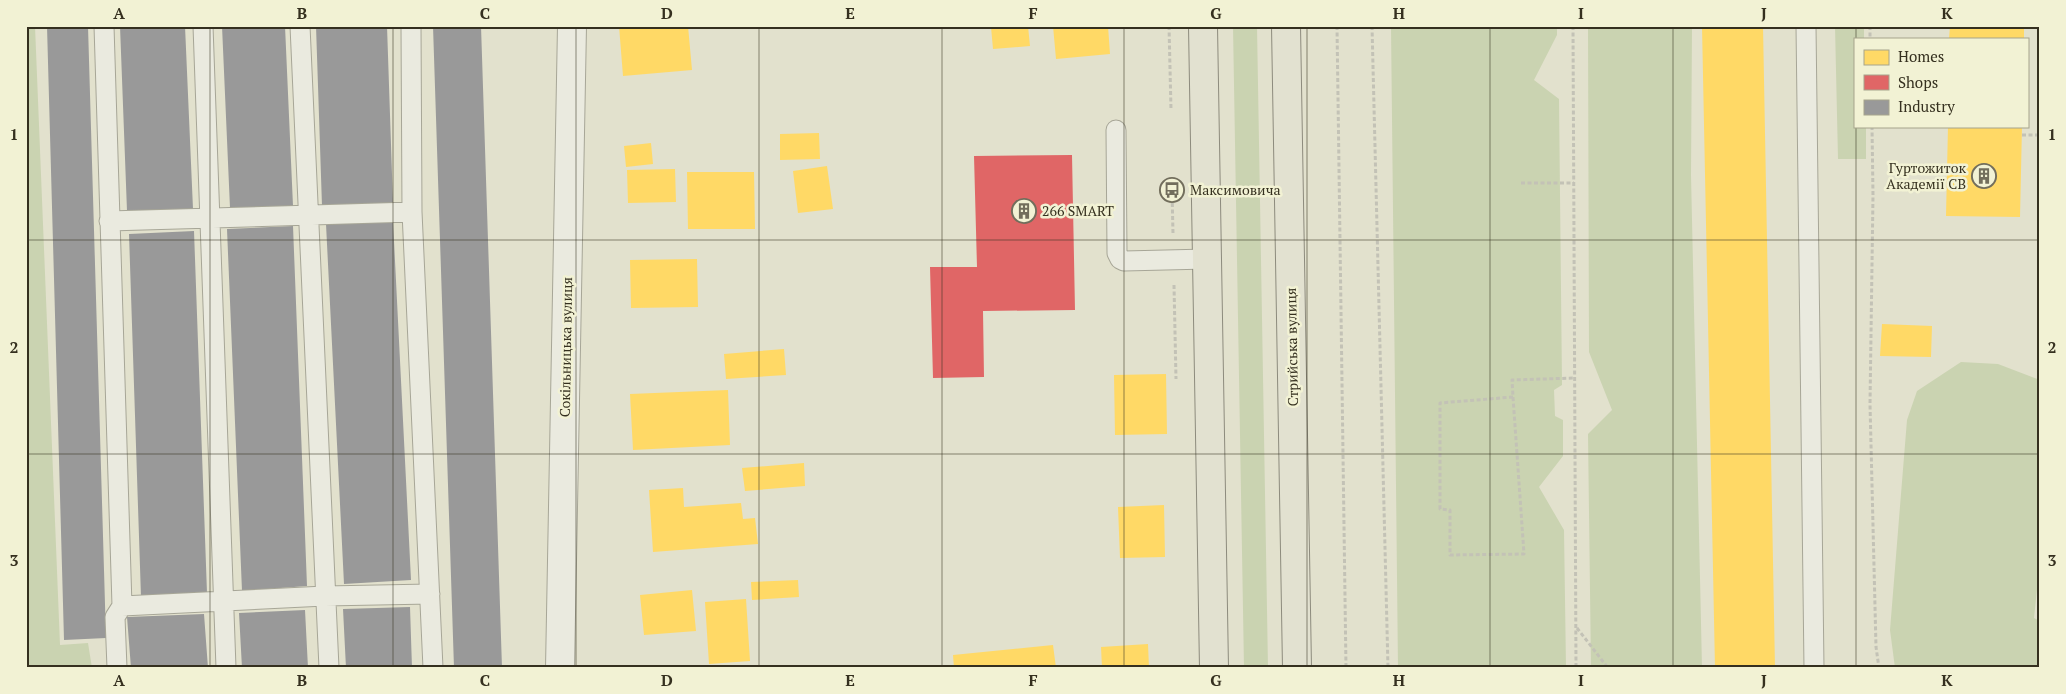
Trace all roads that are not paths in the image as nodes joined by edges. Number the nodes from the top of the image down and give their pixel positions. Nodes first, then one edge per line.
1 (104, 26) edge
2 (203, 26) edge
3 (300, 26) edge
4 (412, 26) edge
5 (572, 26) edge
6 (1203, 26) edge
7 (1286, 26) edge
8 (1806, 26) edge
9 (1116, 130) dead end
10 (412, 212) junction
11 (308, 216) junction
12 (210, 218) junction
13 (109, 221) junction
14 (1207, 259) junction
15 (430, 594) junction
16 (325, 596) junction
17 (223, 602) junction
18 (122, 606) junction
19 (117, 668) edge
20 (226, 668) edge
21 (328, 668) edge
22 (433, 668) edge
23 (560, 668) edge
24 (1214, 668) edge
25 (1297, 668) edge
26 (1814, 668) edge

1 - 13 lane
2 - 12 lane
3 - 11 lane
4 - 10 lane
5 - 23 street, Сокільницька вулиця
6 - 14 main road
7 - 25 main road, Стрийська вулиця
8 - 26 lane
9 - 14 lane
10 - 11 lane
10 - 15 lane
11 - 12 lane
11 - 16 lane
12 - 13 lane
12 - 17 lane
13 - 18 lane
14 - 24 main road
15 - 16 lane
15 - 22 lane
16 - 17 lane
16 - 21 lane
17 - 18 lane
17 - 20 lane
18 - 19 lane

